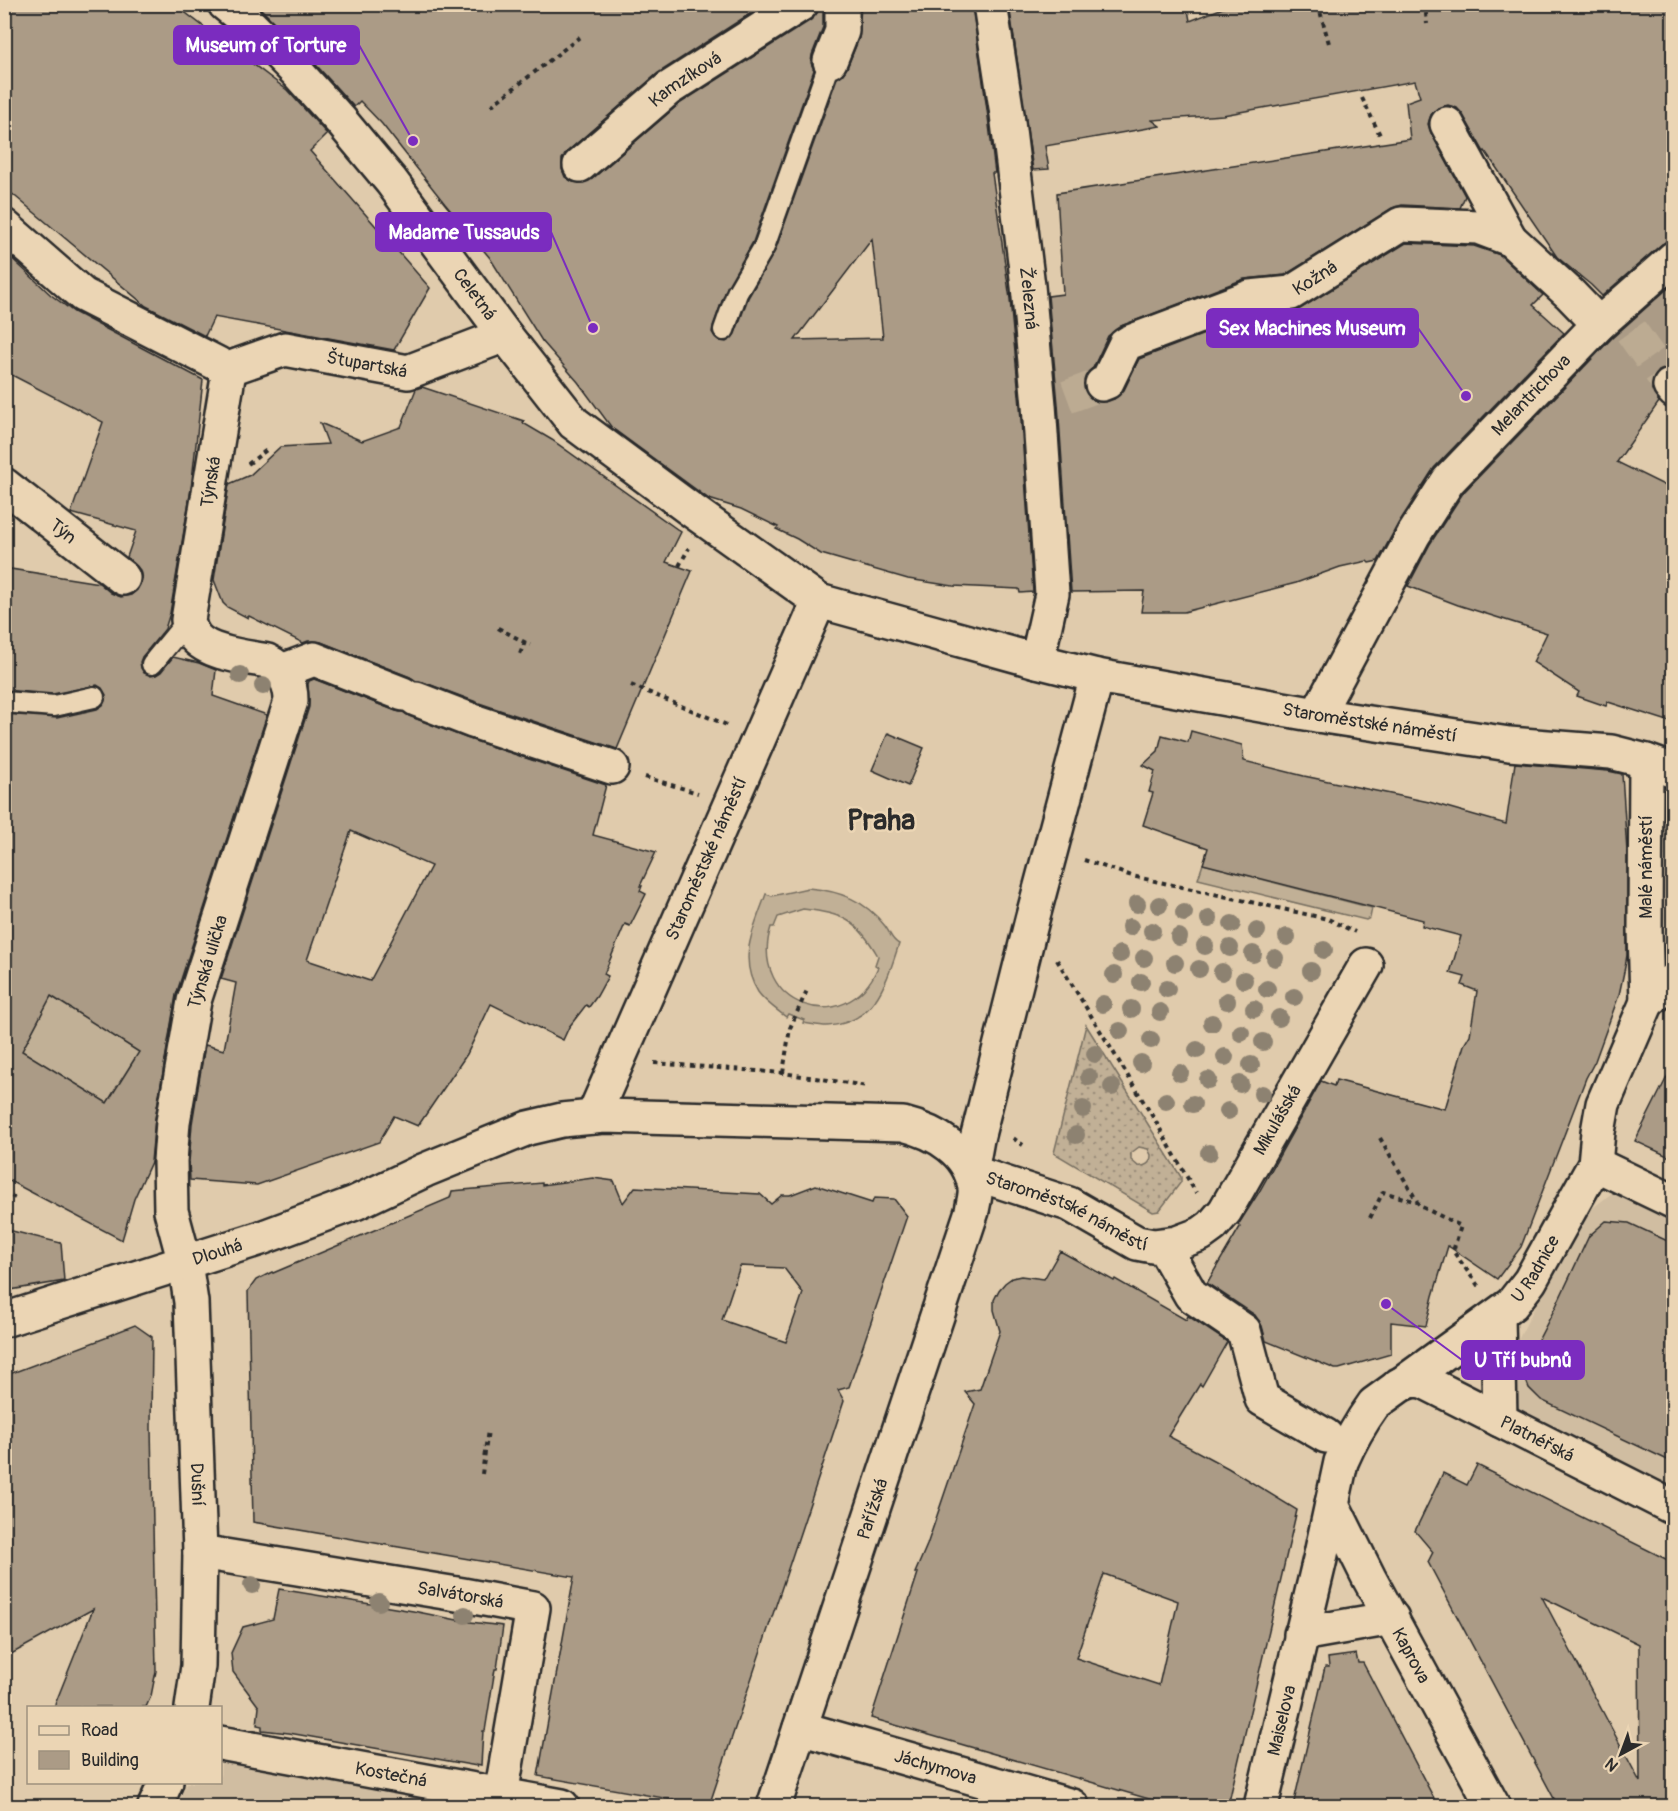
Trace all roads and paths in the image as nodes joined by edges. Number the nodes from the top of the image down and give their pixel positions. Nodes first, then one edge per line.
1 (225, 4) edge
2 (801, 4) edge
3 (842, 4) edge
4 (990, 4) edge
5 (1318, 4) edge
6 (1425, 4) edge
7 (1427, 24) dead end
8 (581, 36) dead end
9 (1330, 46) dead end
10 (830, 61) joint
11 (1362, 98) dead end
12 (491, 105) dead end
13 (1447, 124) dead end
14 (1380, 135) dead end
15 (580, 165) dead end
16 (4, 226) edge
17 (1510, 239) junction
18 (1674, 258) edge
19 (1615, 322) junction
20 (724, 330) dead end
21 (505, 335) junction
22 (226, 363) junction
23 (1102, 384) tunnel mouth
24 (4, 485) edge
25 (693, 511) joint
26 (123, 578) dead end
27 (819, 601) junction
28 (188, 620) junction
29 (498, 628) dead end
30 (525, 642) junction
31 (530, 645) dead end
32 (520, 654) dead end
33 (1037, 661) junction
34 (152, 664) dead end
35 (282, 671) junction
36 (1097, 676) junction
37 (631, 685) dead end
38 (94, 697) dead end
39 (4, 702) edge
40 (1317, 715) junction
41 (759, 738) junction
42 (1660, 766) edge
43 (612, 767) joint
44 (730, 802) junction
45 (1051, 850) junction
46 (1051, 950) dead end
47 (1366, 965) joint
48 (1674, 980) edge
49 (808, 988) dead end
50 (1647, 1002) junction
51 (646, 1062) dead end
52 (783, 1073) junction
53 (870, 1086) dead end
54 (1603, 1104) joint
55 (592, 1117) junction
56 (1380, 1138) dead end
57 (1595, 1164) junction
58 (425, 1170) joint
59 (971, 1172) junction
60 (4, 1192) edge
61 (1198, 1197) dead end
62 (15, 1198) dead end
63 (1417, 1202) junction
64 (1674, 1202) edge
65 (972, 1211) joint
66 (1370, 1218) dead end
67 (1163, 1246) junction
68 (185, 1263) junction
69 (1485, 1283) dead end
70 (1498, 1315) junction
71 (4, 1320) edge
72 (1399, 1384) junction
73 (1500, 1420) junction
74 (488, 1430) dead end
75 (1326, 1436) dead end
76 (482, 1474) dead end
77 (1332, 1504) junction
78 (1674, 1508) edge
79 (200, 1552) junction
80 (1392, 1618) junction
81 (1301, 1634) junction
82 (192, 1706) edge
83 (800, 1728) junction
84 (222, 1743) edge
85 (165, 1784) edge
86 (501, 1795) junction
87 (156, 1806) edge
88 (562, 1806) edge
89 (774, 1806) edge
90 (1072, 1806) edge
91 (1261, 1806) edge
92 (1493, 1806) edge

1 - 21 street, Celetná
2 - 15 street, Kamzíková
3 - 10 street
4 - 33 street, Železná
5 - 9 path
6 - 7 path
8 - 12 path
10 - 20 lane
11 - 14 path
13 - 17 street, Kožná
16 - 22 street
17 - 19 street, Kožná
17 - 23 street, Kožná
18 - 19 street, Melantrichova
19 - 40 street, Melantrichova
21 - 22 street, Štupartská
21 - 25 street, Celetná
22 - 28 street, Týnská
24 - 26 street, Týn
25 - 27 street, Staroměstské náměstí
27 - 33 street, Staroměstské náměstí
27 - 41 street, Staroměstské náměstí
28 - 34 lane, Týnská
28 - 35 street
29 - 30 path
30 - 31 path
30 - 32 path
33 - 36 street, Staroměstské náměstí
35 - 43 street
35 - 68 street, Týnská ulička
36 - 40 street, Staroměstské náměstí
36 - 45 street, Staroměstské náměstí
37 - 41 path
38 - 39 lane
40 - 42 street, Staroměstské náměstí
41 - 44 street, Staroměstské náměstí
42 - 50 street, Malé náměstí
43 - 44 path
44 - 55 street, Staroměstské náměstí
45 - 47 path
45 - 59 street, Staroměstské náměstí
46 - 61 path
47 - 67 street, Mikulášská
48 - 50 street, Malé náměstí
49 - 52 path
50 - 54 street, Malé náměstí
51 - 52 path
52 - 53 path
54 - 57 street, U Radnice
55 - 58 street, Staroměstské náměstí
55 - 59 street, Staroměstské náměstí
56 - 63 path
57 - 64 street
57 - 70 street, U Radnice
58 - 68 street, Dlouhá
59 - 65 street, Staroměstské náměstí
59 - 67 street, Staroměstské náměstí
60 - 62 path
63 - 66 path
63 - 69 path
65 - 83 street, Pařížská
67 - 75 street
68 - 71 street, Dlouhá
68 - 79 street, Dušní
70 - 72 street, U Radnice
70 - 73 street
72 - 73 street, Platnéřská
72 - 77 street, U Radnice
73 - 78 street, Platnéřská
74 - 76 path
77 - 80 street, Kaprova
77 - 81 street, Maiselova
79 - 82 street, Dušní
79 - 86 street, Salvátorská
80 - 81 street
80 - 92 street, Kaprova
81 - 91 street, Maiselova
83 - 89 street, Pařížská
83 - 90 street, Jáchymova
84 - 86 street, Kostečná
85 - 87 street
86 - 88 street, Kostečná

